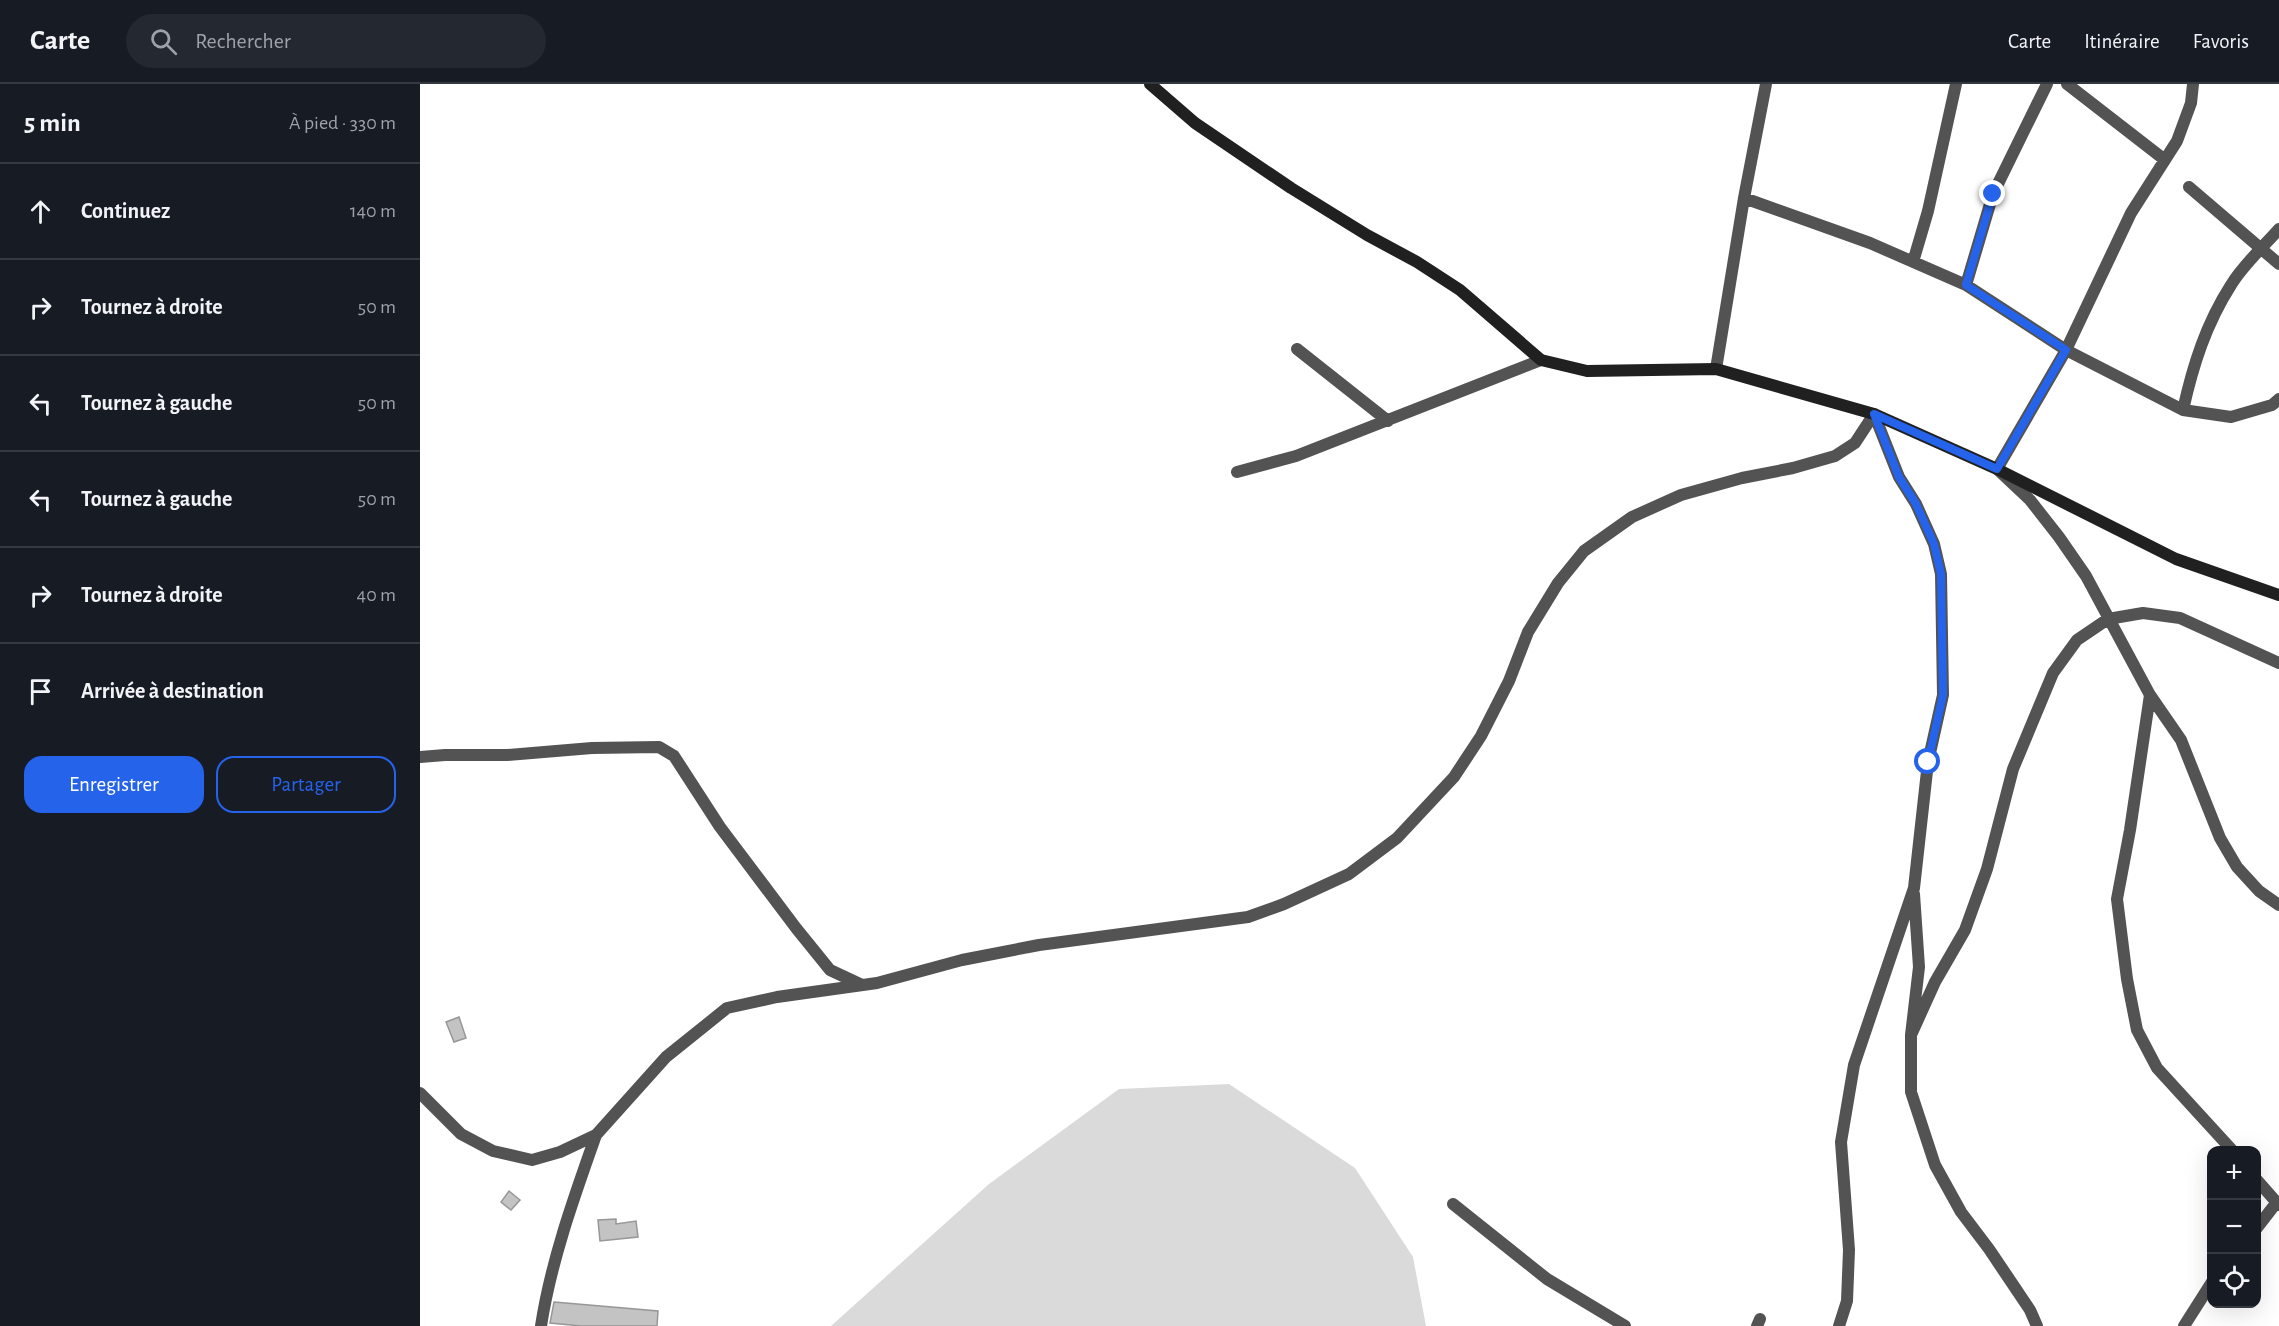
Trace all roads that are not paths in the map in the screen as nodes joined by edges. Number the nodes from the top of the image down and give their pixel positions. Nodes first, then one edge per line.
1 (1150, 84) edge
2 (1766, 84) edge
3 (1956, 84) edge
4 (2047, 84) edge
5 (2067, 84) edge
6 (2193, 84) edge
7 (2165, 160) junction
8 (2189, 187) dead end
9 (1744, 198) junction
10 (2279, 229) edge
11 (2262, 248) junction
12 (1913, 262) junction
13 (2279, 264) edge
14 (1966, 285) junction
15 (1297, 349) dead end
16 (2066, 350) junction
17 (1541, 360) junction
18 (1716, 369) junction
19 (2279, 399) edge
20 (2183, 410) junction
21 (1874, 414) junction
22 (1388, 421) junction
23 (1997, 469) junction
24 (1237, 472) dead end
25 (2279, 594) edge
26 (2108, 619) junction
27 (2279, 663) edge
28 (2150, 695) junction
29 (420, 757) edge
30 (1914, 888) junction
31 (2279, 905) edge
32 (863, 985) junction
33 (1911, 1035) junction
34 (420, 1093) edge
35 (596, 1136) junction
36 (2228, 1146) edge
37 (2261, 1185) edge
38 (1453, 1204) dead end
39 (2278, 1204) edge
40 (2261, 1223) edge
41 (2207, 1289) edge
42 (541, 1326) edge
43 (1625, 1326) edge
44 (1839, 1326) edge
45 (2037, 1326) edge
46 (2184, 1326) edge

1 - 17 street
2 - 9 street
3 - 12 street
4 - 14 street
5 - 7 street
6 - 7 street
7 - 16 street
8 - 11 street
9 - 12 street
9 - 18 street
10 - 11 street
11 - 13 street
11 - 20 street
12 - 14 street
14 - 16 street
15 - 22 street
16 - 20 street
16 - 23 street
17 - 18 street
17 - 22 street
18 - 21 street
19 - 20 street
21 - 23 street
21 - 30 street
21 - 32 street
22 - 24 street
23 - 25 street
23 - 26 street
26 - 27 street
26 - 28 street
26 - 33 street
28 - 31 street
28 - 36 street
29 - 32 street
30 - 33 street
30 - 44 street
32 - 35 street
33 - 45 street
34 - 35 street
35 - 42 street
37 - 39 street
38 - 43 street
39 - 40 street
41 - 46 street

